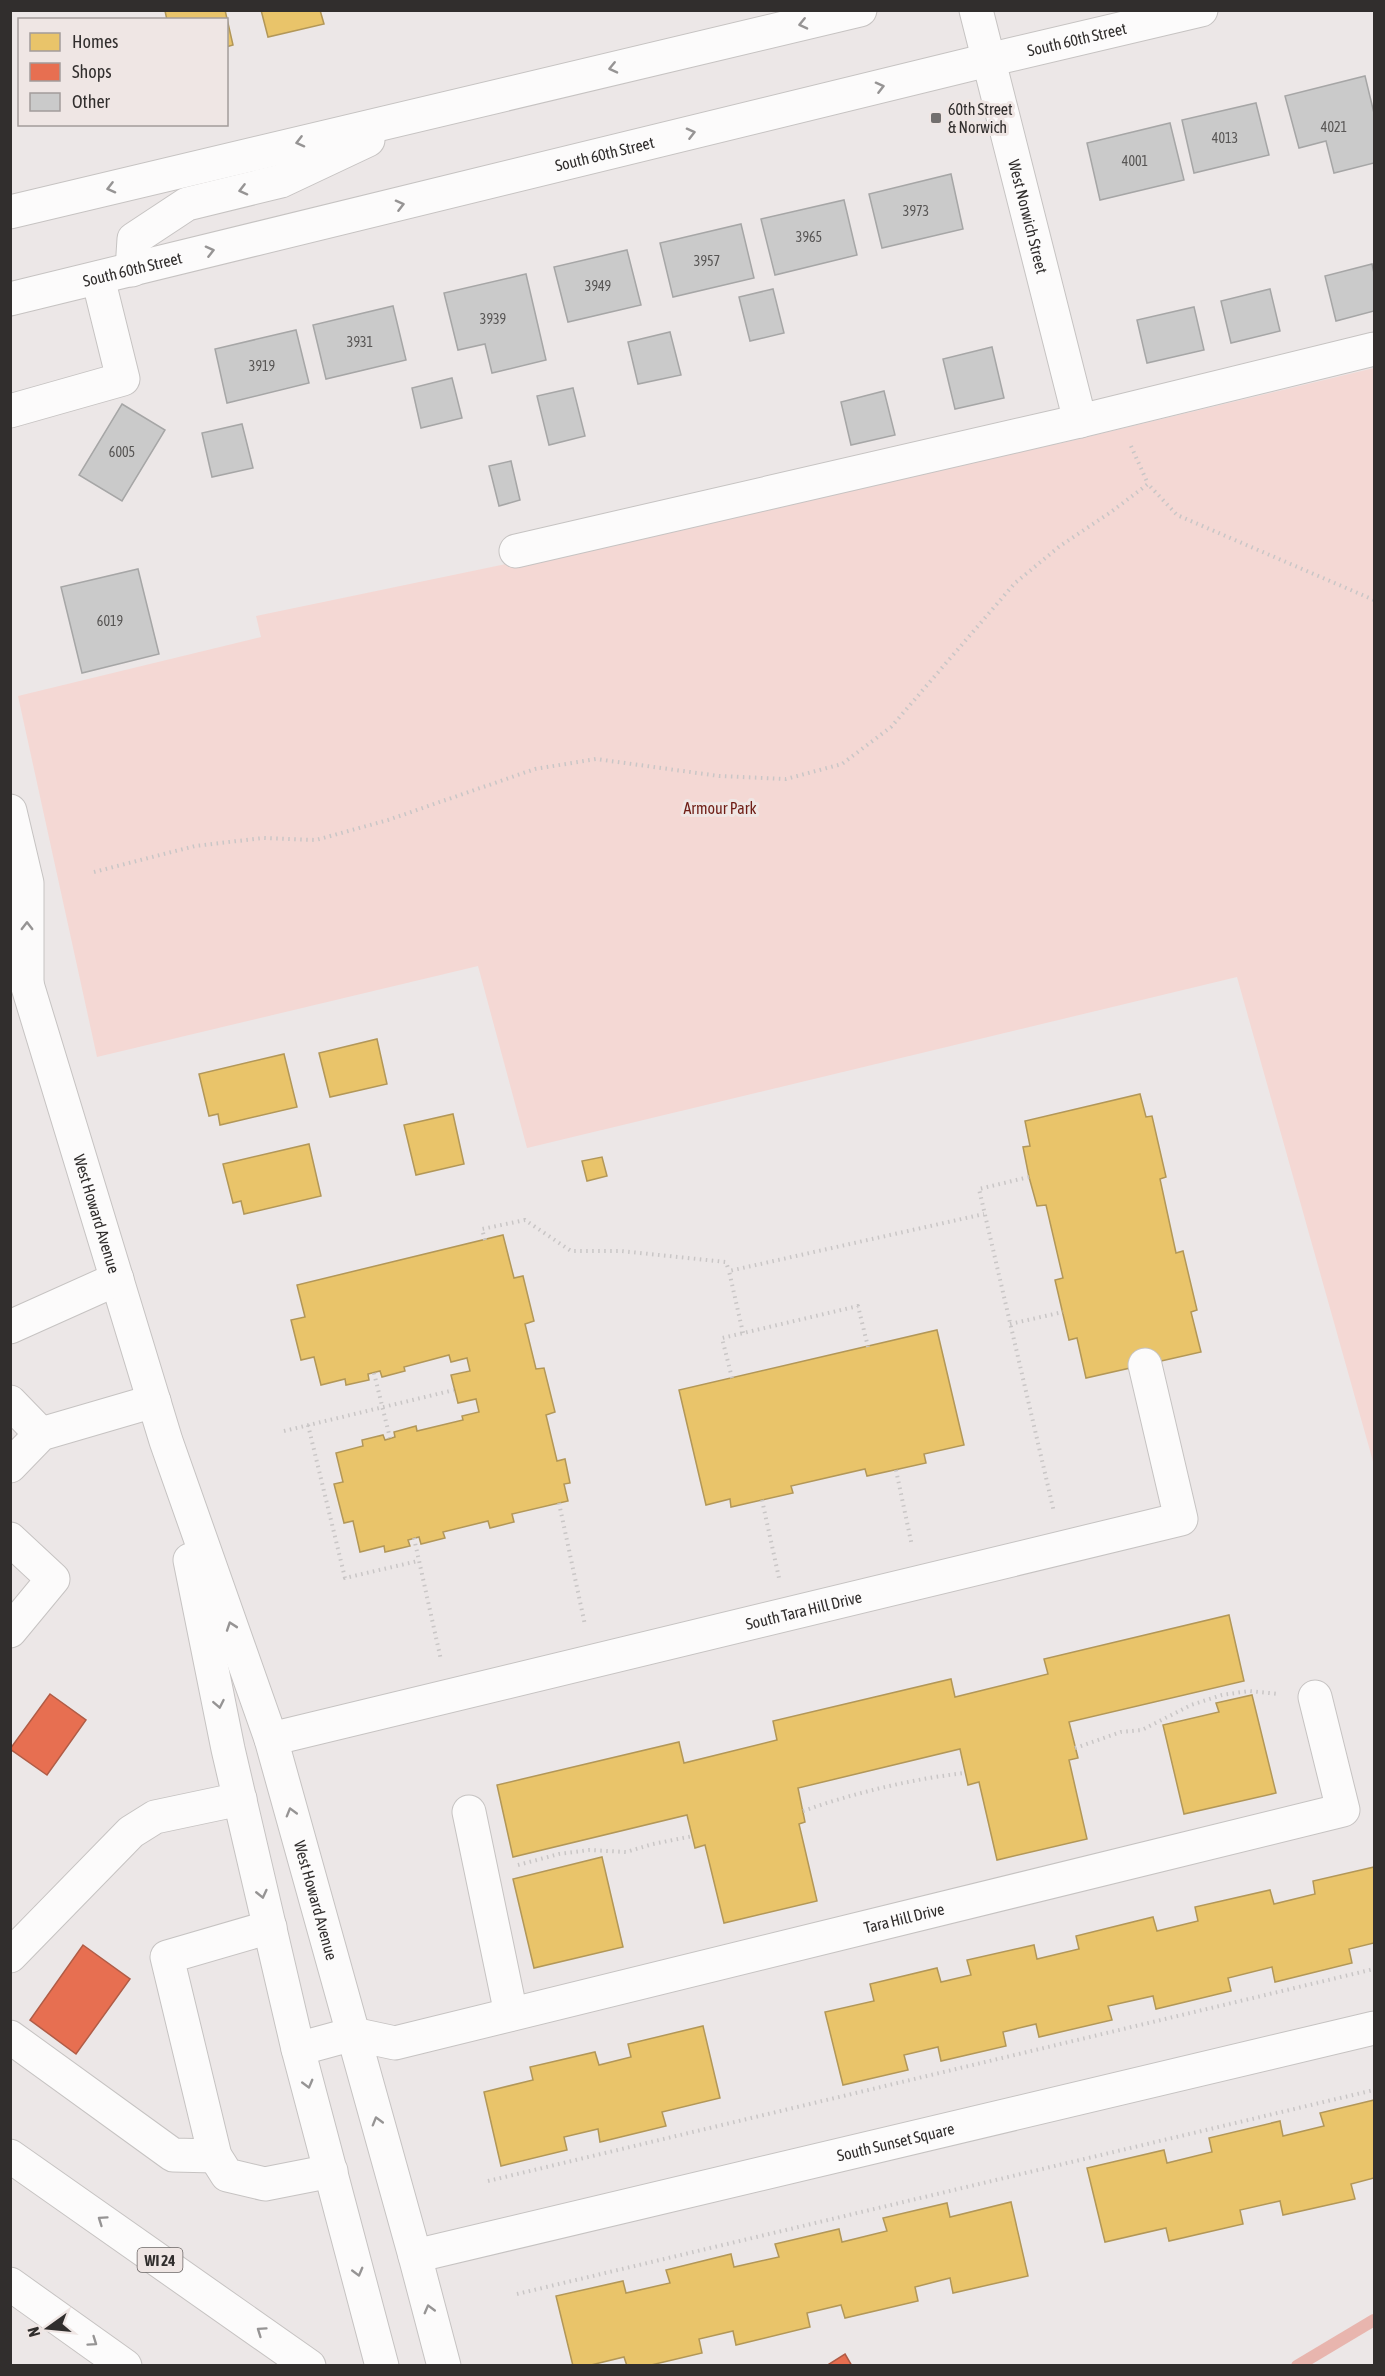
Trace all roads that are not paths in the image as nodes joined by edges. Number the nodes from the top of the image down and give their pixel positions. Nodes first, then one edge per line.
1 (860, 10) edge
2 (976, 10) edge
3 (1201, 10) edge
4 (988, 60) junction
5 (432, 111) junction
6 (10, 212) edge
7 (132, 270) junction
8 (98, 278) junction
9 (10, 299) edge
10 (1374, 349) edge
11 (10, 411) edge
12 (1080, 421) junction
13 (516, 551) dead end
14 (10, 811) edge
15 (10, 957) edge
16 (27, 984) junction
17 (117, 1279) junction
18 (10, 1327) edge
19 (1145, 1365) dead end
20 (154, 1401) junction
21 (10, 1402) edge
22 (41, 1434) junction
23 (166, 1441) junction
24 (10, 1466) edge
25 (10, 1539) edge
26 (10, 1631) edge
27 (1316, 1697) road end
28 (271, 1739) junction
29 (240, 1799) junction
30 (469, 1812) dead end
31 (270, 1927) junction
32 (10, 1956) edge
33 (511, 2014) junction
34 (1374, 2028) edge
35 (353, 2034) junction
36 (10, 2037) edge
37 (298, 2049) junction
38 (10, 2156) edge
39 (215, 2156) junction
40 (331, 2171) junction
41 (415, 2256) junction
42 (10, 2284) edge
43 (125, 2366) edge
44 (309, 2366) edge
45 (382, 2366) edge
46 (444, 2366) edge

1 -> 5 street
2 - 4 street, West Norwich Street
3 - 4 street, South 60th Street
7 -> 4 street, South 60th Street
4 - 12 street, West Norwich Street
5 -> 6 street
5 -> 7 street
7 - 8 street, South 60th Street
8 - 9 street, South 60th Street
8 - 11 street
10 - 12 street
12 - 13 street
16 -> 14 street, West Howard Avenue
15 - 16 street, West Howard Avenue
16 - 17 street, West Howard Avenue
17 - 18 street
17 - 20 street, West Howard Avenue
19 - 28 street, South Tara Hill Drive
20 - 22 street
20 - 23 street, West Howard Avenue
21 - 22 street
22 - 24 street
28 -> 23 street, West Howard Avenue
23 -> 29 street, West Howard Avenue
25 - 26 street
27 - 33 street, Tara Hill Drive
35 -> 28 street, West Howard Avenue
29 -> 31 street, West Howard Avenue
29 - 32 street
30 - 33 street
31 - 37 street, West Howard Avenue
31 - 39 street
33 - 35 street, Tara Hill Drive
34 - 41 street, South Sunset Square
35 - 37 street
41 -> 35 street, West Howard Avenue
36 - 39 street
37 -> 40 street, West Howard Avenue
44 -> 38 street, WI 24
39 - 40 street
40 -> 45 street, West Howard Avenue
46 -> 41 street, West Howard Avenue
42 -> 43 street

